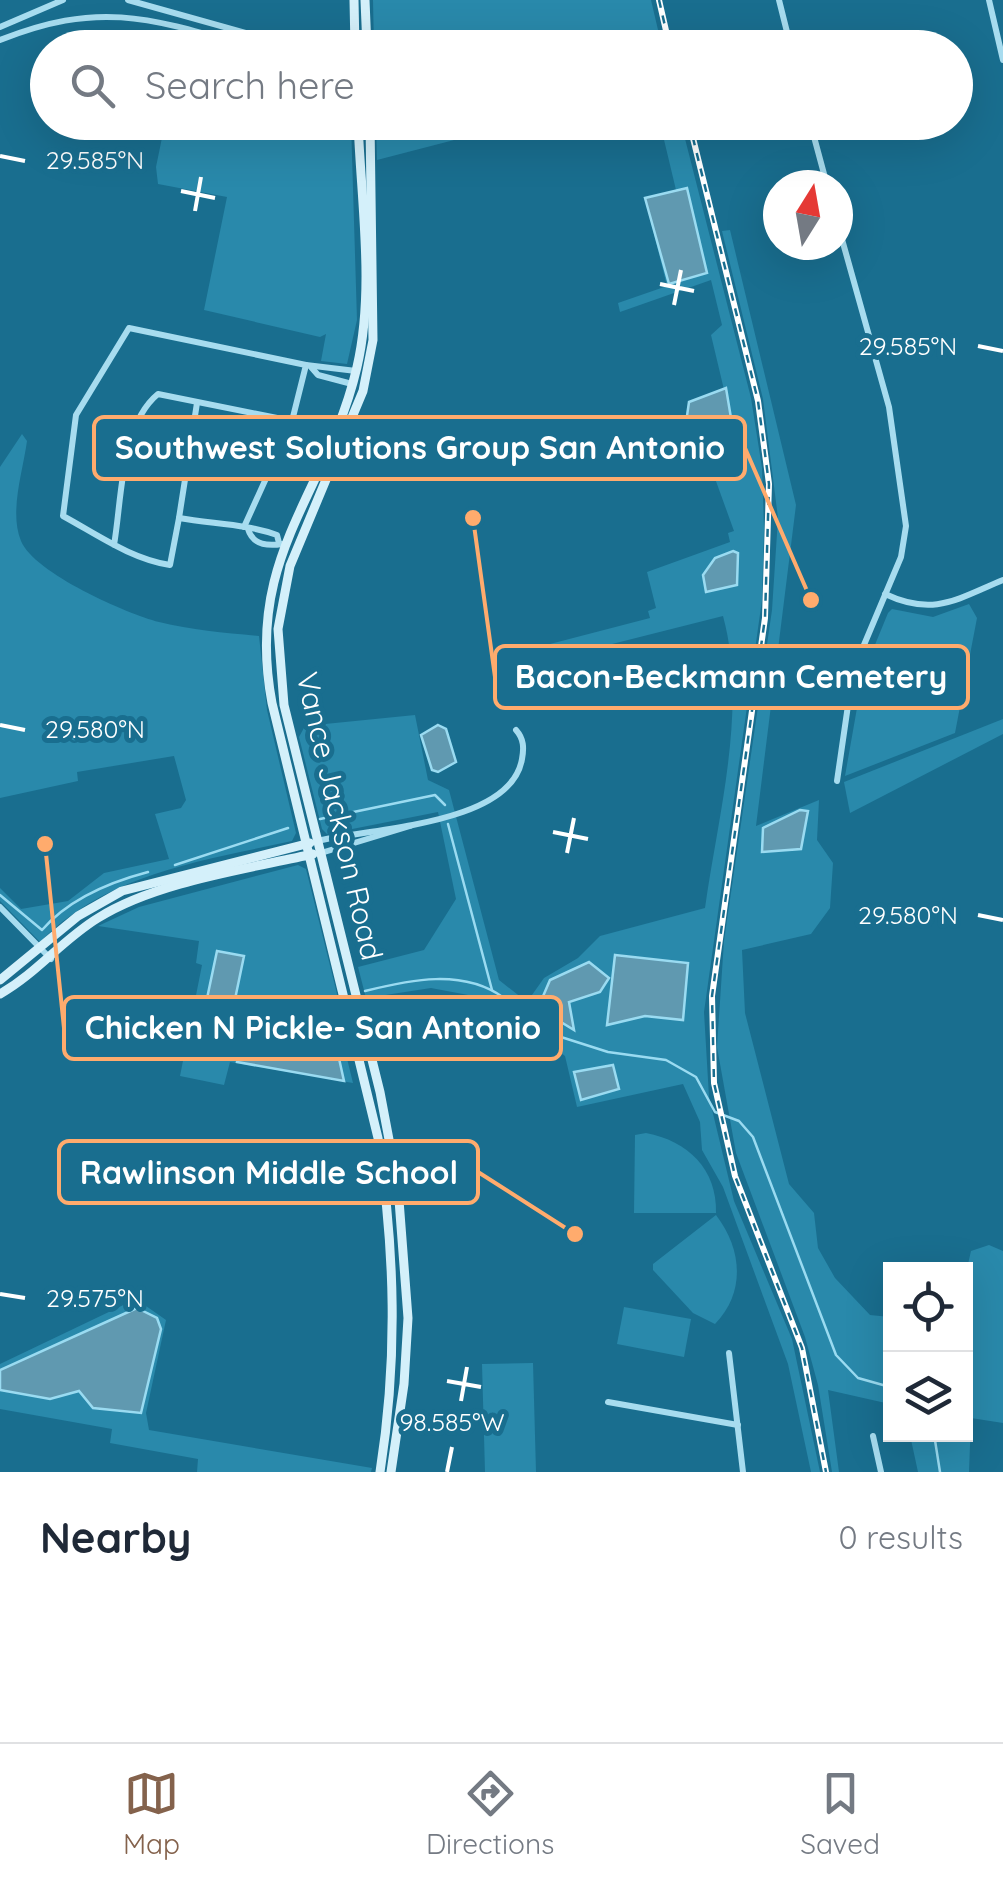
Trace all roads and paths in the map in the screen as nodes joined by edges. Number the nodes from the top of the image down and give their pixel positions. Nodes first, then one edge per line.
1 (62, 0) edge
2 (128, 0) edge
3 (354, 0) edge
4 (365, 0) edge
5 (779, 0) edge
6 (988, 0) edge
7 (210, 23) junction
8 (0, 26) edge
9 (192, 30) edge
10 (207, 30) edge
11 (239, 30) edge
12 (355, 30) edge
13 (366, 30) edge
14 (786, 30) edge
15 (0, 40) edge
16 (1003, 60) edge
17 (359, 140) edge
18 (371, 140) edge
19 (815, 140) edge
20 (823, 170) edge
21 (848, 260) edge
22 (308, 366) junction
23 (330, 367) junction
24 (356, 370) junction
25 (327, 378) junction
26 (352, 384) junction
27 (197, 402) junction
28 (292, 420) junction
29 (188, 460) junction
30 (267, 476) junction
31 (179, 518) junction
32 (246, 528) junction
33 (261, 529) junction
34 (257, 542) junction
35 (281, 544) junction
36 (114, 545) junction
37 (1003, 580) edge
38 (885, 594) junction
39 (516, 730) dead end
40 (836, 781) dead end
41 (426, 820) junction
42 (312, 842) junction
43 (321, 853) junction
44 (309, 856) junction
45 (0, 907) edge
46 (42, 950) junction
47 (51, 959) junction
48 (0, 980) edge
49 (0, 994) edge
50 (729, 1353) dead end
51 (608, 1402) dead end
52 (738, 1425) junction
53 (873, 1436) dead end
54 (380, 1472) edge
55 (392, 1472) edge
56 (743, 1472) edge
57 (881, 1472) edge

1 - 8 street
2 - 7 street
3 - 12 main road
4 - 13 main road
5 - 14 street
6 - 16 street
7 - 10 street
7 - 11 street
9 - 15 street
17 - 24 main road, Vance Jackson Road
18 - 42 main road, Vance Jackson Road
19 - 20 street
21 - 38 street
22 - 23 street
22 - 25 street
22 - 28 street
22 - 36 street
23 - 24 street
23 - 25 street
24 - 26 main road, Vance Jackson Road
25 - 26 street
26 - 35 main road, Vance Jackson Road
27 - 28 street
27 - 29 street
27 - 36 street
28 - 30 street
29 - 30 street
29 - 31 street
30 - 32 street
31 - 32 street
31 - 36 street
32 - 33 street
32 - 34 street
33 - 34 street
33 - 35 street
34 - 35 street
35 - 42 main road, Vance Jackson Road
37 - 38 street
38 - 40 street
39 - 41 street
41 - 42 street
41 - 43 street
42 - 43 main road, Vance Jackson Road
42 - 44 main road, Vance Jackson Road
42 - 46 main road
43 - 44 main road
43 - 55 main road, Vance Jackson Road
44 - 47 main road
44 - 54 main road, Vance Jackson Road
45 - 46 street
46 - 47 street
46 - 48 main road
47 - 49 main road
50 - 52 street
51 - 52 street
52 - 56 street
53 - 57 street

